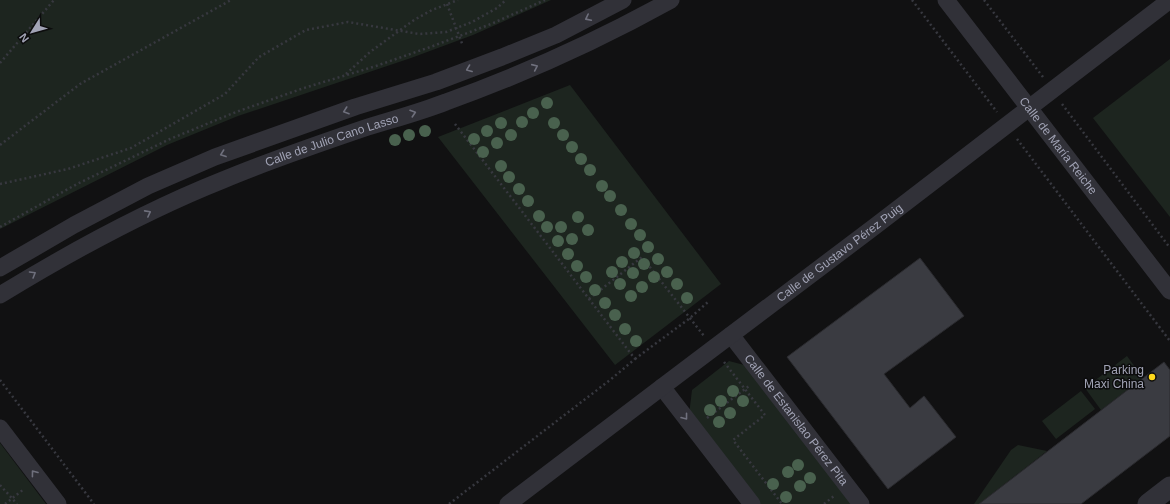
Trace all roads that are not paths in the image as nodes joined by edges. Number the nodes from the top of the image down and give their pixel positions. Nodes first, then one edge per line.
1 (623, 0) edge
2 (671, 0) edge
3 (946, 0) edge
4 (1170, 0) edge
5 (1029, 108) junction
6 (0, 268) edge
7 (1170, 291) edge
8 (0, 295) edge
9 (731, 335) junction
10 (662, 387) junction
11 (0, 428) edge
12 (1170, 486) edge
13 (58, 504) edge
14 (508, 504) edge
15 (752, 504) edge
16 (861, 504) edge
17 (1148, 504) edge

1 -> 6 street, Calle de Julio Cano Lasso
8 -> 2 street, Calle de Julio Cano Lasso
3 - 5 street, Calle de María Reiche
4 - 5 street, Calle de Gustavo Pérez Puig
5 - 7 street, Calle de María Reiche
5 - 9 street, Calle de Gustavo Pérez Puig
9 - 10 street, Calle de Gustavo Pérez Puig
9 - 16 street, Calle de Estanislao Pérez Pita
10 - 14 street, Calle de Gustavo Pérez Puig
10 -> 15 street
13 -> 11 street
12 - 17 street

